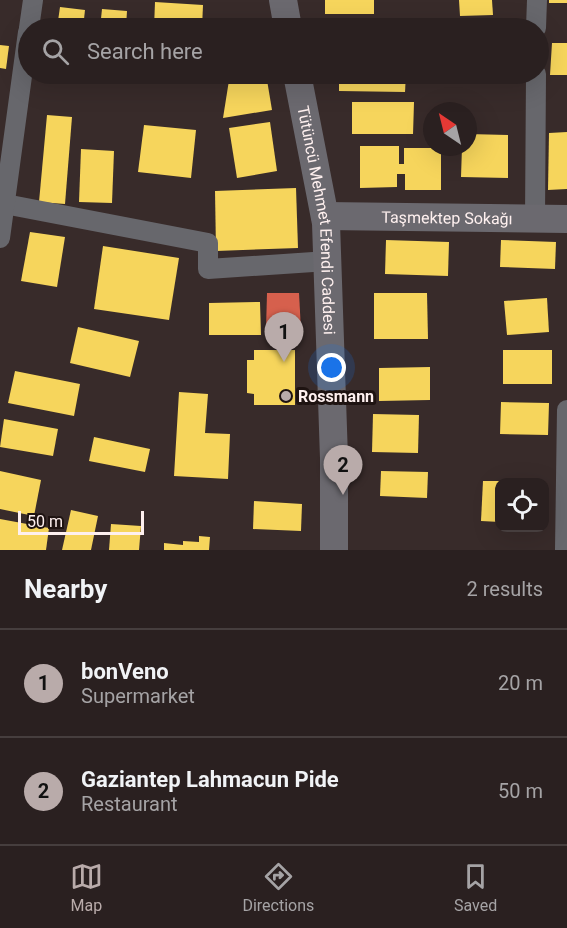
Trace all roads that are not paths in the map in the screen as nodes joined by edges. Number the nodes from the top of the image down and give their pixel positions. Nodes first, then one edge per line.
1 (33, 0) edge
2 (283, 0) edge
3 (537, 0) edge
4 (31, 18) edge
5 (286, 18) edge
6 (536, 18) edge
7 (21, 84) edge
8 (299, 84) edge
9 (536, 84) edge
10 (3, 203) edge
11 (325, 216) junction
12 (535, 218) junction
13 (567, 219) edge
14 (0, 238) edge
15 (328, 261) junction
16 (567, 410) edge
17 (334, 550) edge
18 (565, 550) edge

1 - 4 street
2 - 5 main road
3 - 6 street
7 - 10 street
8 - 11 main road, Tütüncü Mehmet Efendi Caddesi
9 - 12 street
10 - 14 street
10 - 15 street
11 - 12 main road, Taşmektep Sokağı
11 - 15 main road, Tütüncü Mehmet Efendi Caddesi
12 - 13 main road, Taşmektep Sokağı
15 - 17 main road, Tütüncü Mehmet Efendi Caddesi
16 - 18 street

